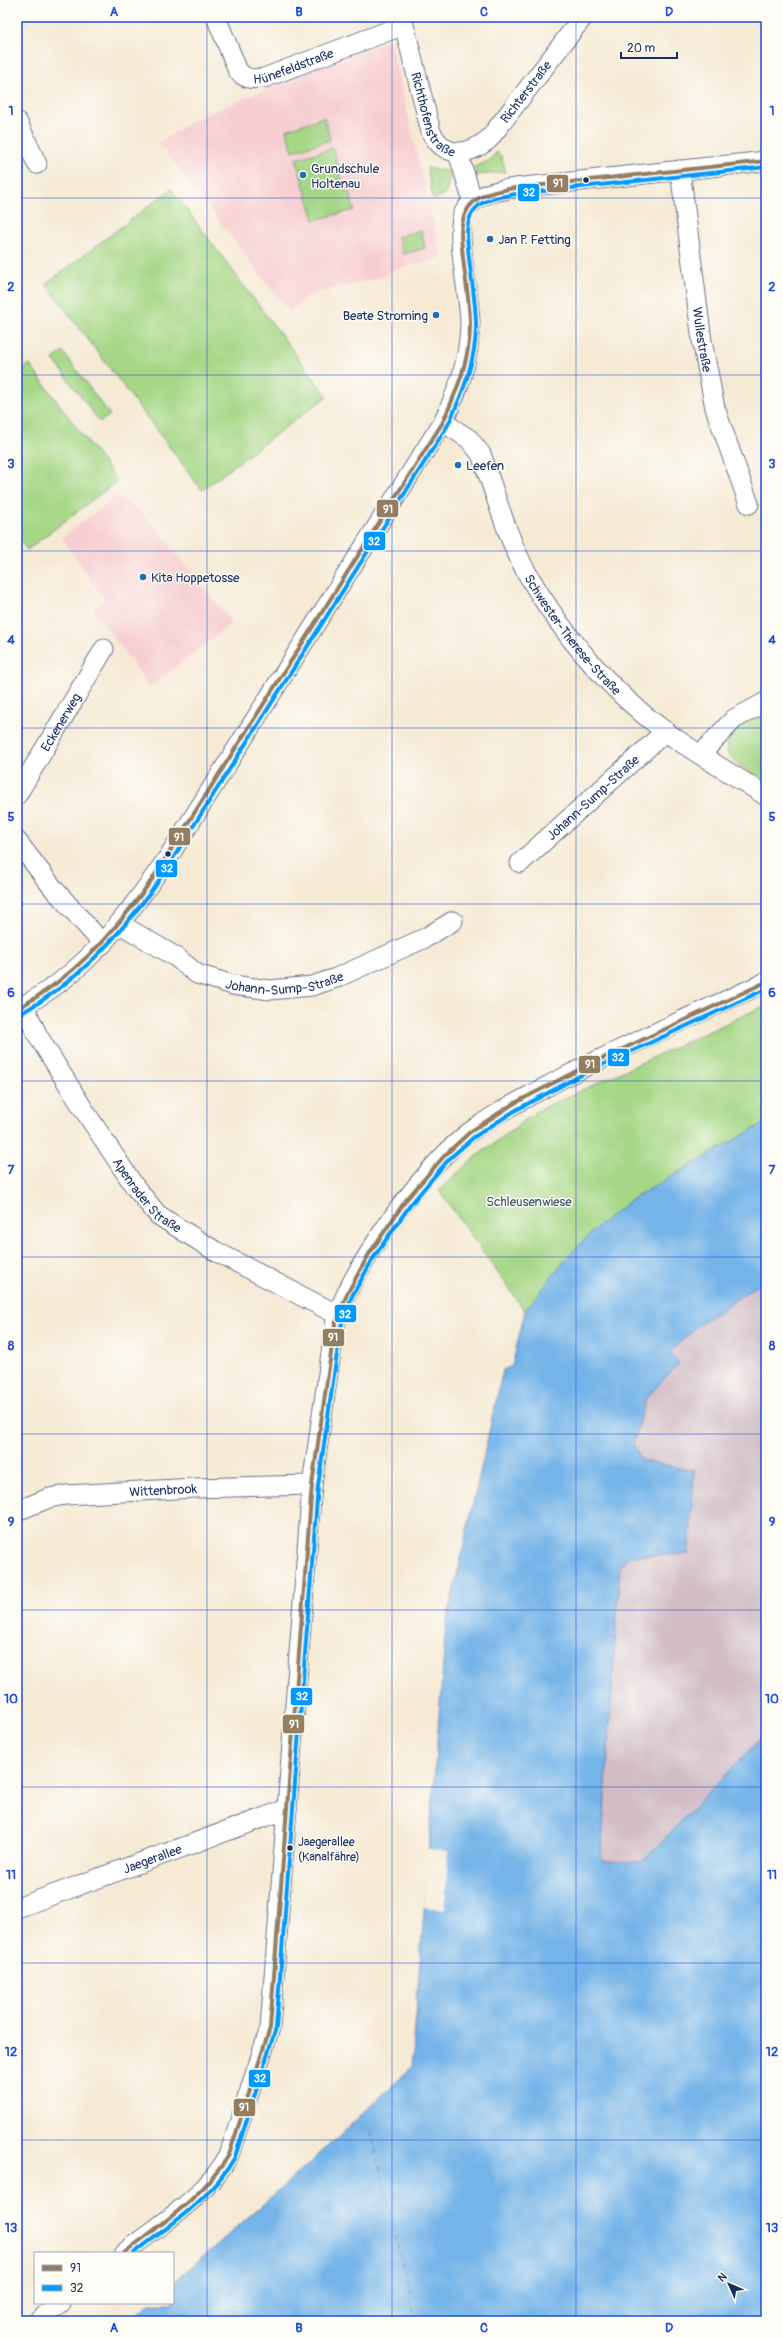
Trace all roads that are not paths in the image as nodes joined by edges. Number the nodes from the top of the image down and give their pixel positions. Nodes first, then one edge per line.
1 (216, 17) edge
2 (583, 17) edge
3 (403, 21) edge
4 (17, 121) edge
5 (458, 153) junction
6 (766, 161) edge
7 (37, 164) dead end
8 (680, 170) junction
9 (473, 202) junction
10 (443, 422) junction
11 (749, 504) dead end
12 (104, 649) dead end
13 (766, 702) edge
14 (666, 731) junction
15 (701, 754) junction
16 (17, 795) edge
17 (766, 796) edge
18 (17, 841) edge
19 (520, 863) dead end
20 (453, 922) dead end
21 (120, 924) junction
22 (103, 944) junction
23 (766, 982) edge
24 (20, 1008) edge
25 (338, 1314) junction
26 (312, 1485) junction
27 (17, 1511) edge
28 (287, 1809) junction
29 (17, 1908) edge
30 (125, 2252) edge
31 (60, 2304) edge
32 (38, 2321) edge

1 - 3 street, Hünefeldstraße
2 - 5 street, Richterstraße
3 - 5 street, Richthofenstraße
4 - 7 street
5 - 9 street, Richthofenstraße
6 - 8 street
8 - 9 street
8 - 11 street, Wullestraße
9 - 10 street
10 - 14 street, Schwester-Therese-Straße
10 - 21 street
12 - 16 street, Eckenerweg
13 - 15 street
14 - 15 street, Schwester-Therese-Straße
14 - 19 street, Johann-Sump-Straße
15 - 17 street, Schwester-Therese-Straße
18 - 22 street
20 - 21 street, Johann-Sump-Straße
21 - 22 street
22 - 24 street
23 - 25 street
24 - 25 street, Apenrader Straße
25 - 26 street
26 - 27 street, Wittenbrook
26 - 28 street
28 - 29 street, Jaegerallee
28 - 30 street
31 - 32 street

